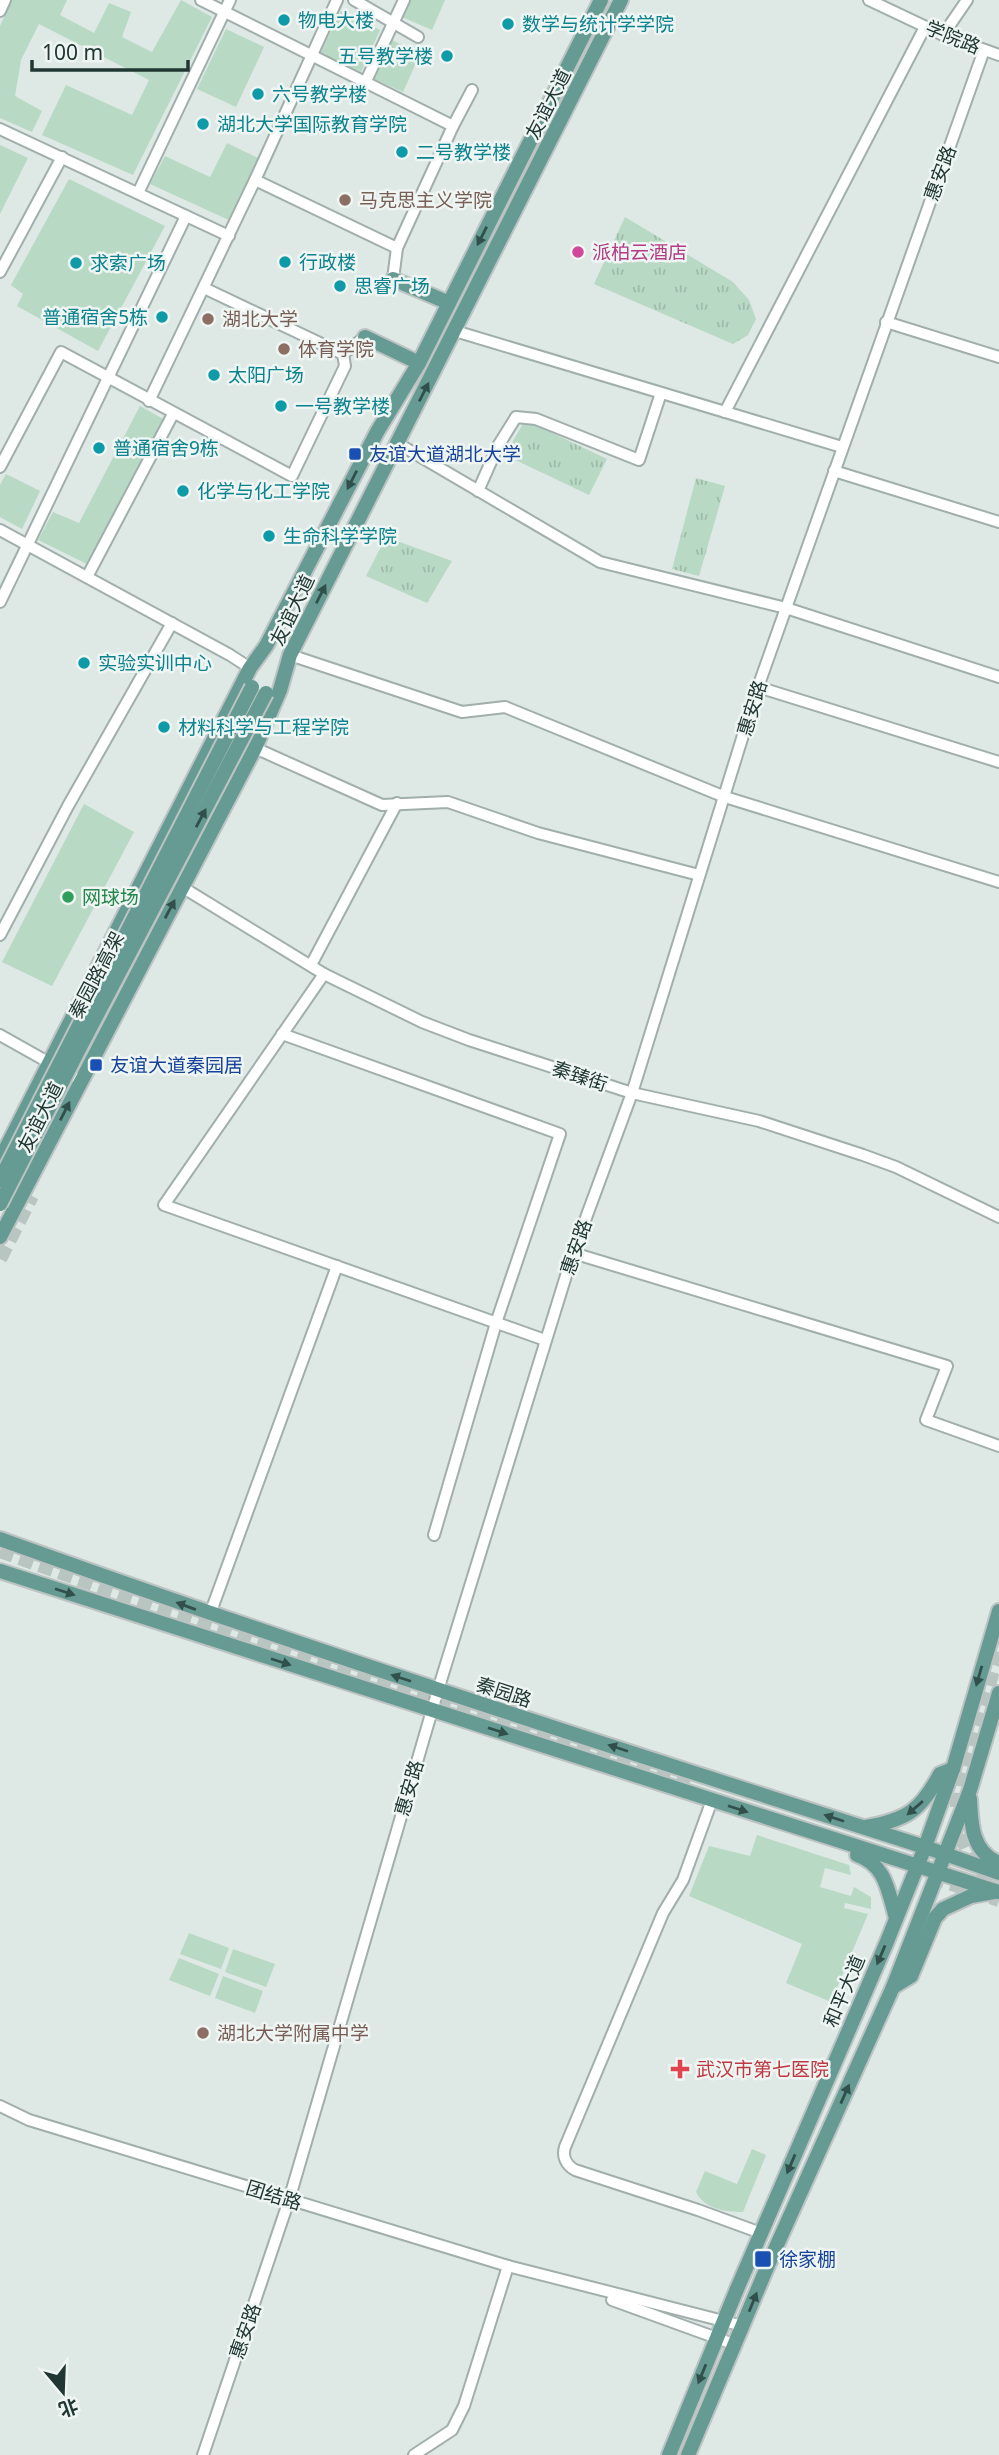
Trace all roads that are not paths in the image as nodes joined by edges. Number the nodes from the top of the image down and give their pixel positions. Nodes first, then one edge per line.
1 (5, 0) edge
2 (201, 0) edge
3 (230, 0) edge
4 (338, 0) edge
5 (354, 0) edge
6 (404, 0) edge
7 (601, 0) edge
8 (621, 0) edge
9 (869, 0) edge
10 (967, 0) edge
11 (0, 11) edge
12 (225, 11) junction
13 (393, 23) junction
14 (925, 27) junction
15 (943, 35) junction
16 (418, 37) dead end
17 (985, 50) junction
18 (999, 55) edge
19 (312, 57) junction
20 (365, 83) junction
21 (472, 90) dead end
22 (453, 125) junction
23 (0, 129) edge
24 (62, 157) junction
25 (255, 180) junction
26 (138, 192) junction
27 (186, 216) junction
28 (229, 236) junction
29 (397, 248) junction
30 (0, 272) edge
31 (393, 279) joint
32 (204, 288) junction
33 (449, 303) junction
34 (886, 322) junction
35 (455, 331) junction
36 (365, 337) joint
37 (342, 354) junction
38 (999, 357) edge
39 (419, 363) junction
40 (108, 380) junction
41 (662, 393) junction
42 (149, 401) junction
43 (725, 412) junction
44 (173, 414) junction
45 (397, 443) junction
46 (842, 447) junction
47 (0, 467) edge
48 (834, 471) junction
49 (478, 491) junction
50 (999, 522) edge
51 (0, 530) edge
52 (29, 546) junction
53 (87, 577) junction
54 (0, 603) edge
55 (786, 608) junction
56 (172, 623) junction
57 (267, 646) junction
58 (290, 655) junction
59 (250, 668) junction
60 (999, 677) edge
61 (758, 687) junction
62 (259, 690) junction
63 (255, 748) junction
64 (999, 762) edge
65 (725, 797) junction
66 (397, 803) junction
67 (699, 875) junction
68 (999, 882) edge
69 (181, 887) junction
70 (0, 935) edge
71 (311, 965) junction
72 (324, 974) junction
73 (282, 1034) junction
74 (0, 1035) edge
75 (49, 1063) junction
76 (80, 1080) junction
77 (632, 1093) junction
78 (47, 1147) junction
79 (0, 1160) edge
80 (0, 1180) edge
81 (32, 1196) tunnel mouth
82 (0, 1204) edge
83 (999, 1217) edge
84 (0, 1237) edge
85 (573, 1253) junction
86 (337, 1266) junction
87 (496, 1323) junction
88 (545, 1340) junction
89 (999, 1446) edge
90 (434, 1535) dead end
91 (0, 1539) edge
92 (0, 1571) edge
93 (999, 1611) edge
94 (209, 1614) junction
95 (438, 1690) junction
96 (999, 1693) edge
97 (432, 1710) junction
98 (953, 1769) junction
99 (970, 1790) junction
100 (712, 1800) junction
101 (864, 1827) junction
102 (823, 1836) junction
103 (925, 1847) junction
104 (946, 1855) junction
105 (999, 1863) edge
106 (917, 1865) junction
107 (939, 1872) junction
108 (999, 1873) edge
109 (999, 1892) edge
110 (896, 1918) junction
111 (893, 1987) junction
112 (0, 2106) edge
113 (289, 2200) junction
114 (761, 2234) junction
115 (508, 2266) junction
116 (550, 2278) junction
117 (724, 2321) junction
118 (743, 2326) junction
119 (717, 2337) junction
120 (736, 2344) junction
121 (203, 2455) edge
122 (414, 2455) edge
123 (668, 2455) edge
124 (688, 2455) edge

1 - 11 street
2 - 12 street
3 - 12 street
4 - 19 street
5 - 13 street
6 - 13 street
7 -> 33 main road, 友谊大道
8 - 35 main road, 友谊大道
9 - 14 street, 学院路
10 - 15 street
12 - 19 street
12 - 26 street
13 - 16 street
13 - 20 street
14 - 15 street, 学院路
14 - 43 street
15 - 17 street, 学院路
17 - 18 street, 学院路
17 - 34 street, 惠安路
19 - 20 street
19 - 25 street
20 - 22 street
21 - 22 street
22 - 29 street
23 - 24 street
24 - 26 street
24 - 30 street
25 - 28 street
25 - 29 street
26 - 27 street
27 - 28 street
27 - 40 street
28 - 32 street
29 - 31 street
31 - 33 main road
32 - 37 street
32 - 42 street
33 - 39 main road, 友谊大道
34 - 38 street
34 - 46 street, 惠安路
35 - 41 street
45 -> 35 main road, 友谊大道
36 - 37 street
36 - 39 main road
37 - 44 street
39 -> 57 main road, 友谊大道
40 - 42 street
40 - 47 street
40 - 52 street
41 - 43 street
41 - 49 street
42 - 44 street
43 - 46 street
44 - 53 street
45 - 49 street
58 -> 45 main road, 友谊大道
46 - 48 street, 惠安路
48 - 50 street
48 - 55 street, 惠安路
49 - 55 street
51 - 52 street
52 - 53 street
52 - 54 street
53 - 56 street
55 - 60 street
55 - 61 street, 惠安路
56 - 59 street
56 - 70 street
57 - 59 main road, 友谊大道
57 - 62 main road, 秦园路高架
58 - 62 main road, 秦园路高架
58 - 63 main road, 友谊大道
58 - 65 street
59 - 75 main road, 友谊大道
61 - 64 street
61 - 65 street, 惠安路
62 - 80 main road, 秦园路高架, bridge
82 -> 62 main road, 秦园路高架, bridge
63 - 66 street
63 - 69 main road, 友谊大道
65 - 67 street, 惠安路
65 - 68 street
66 - 67 street
66 - 71 street
67 - 77 street, 惠安路
69 - 71 street, 秦臻街
76 -> 69 main road, 友谊大道
71 - 72 street, 秦臻街
72 - 73 street
72 - 77 street, 秦臻街
73 - 86 street
73 - 87 street
74 - 75 street
75 - 76 street
75 - 79 main road, 友谊大道
78 -> 76 main road, 友谊大道
77 - 83 street, 秦臻街
77 - 85 street, 惠安路
78 - 81 main road
78 - 84 main road, 友谊大道
85 - 88 street, 惠安路
85 - 89 street
86 - 87 street
86 - 94 street
87 - 88 street
87 - 90 street
88 - 95 street, 惠安路
94 -> 91 main road, 秦园路
92 -> 97 main road, 秦园路
93 -> 98 main road, 和平大道
95 -> 94 main road, 秦园路
95 - 97 street, 惠安路
101 -> 95 main road, 秦园路
96 - 99 main road
97 -> 100 main road, 秦园路
97 - 113 street, 惠安路
98 -> 101 main road
98 - 103 main road, 和平大道
99 - 104 main road
99 - 105 main road
100 -> 102 main road, 秦园路
100 - 114 street
101 - 103 main road, 秦园路
102 - 106 main road, 秦园路
102 - 110 main road
103 - 104 main road, 秦园路
103 - 106 main road, 和平大道
104 - 107 main road
104 - 108 main road, 秦园路
106 - 107 main road, 秦园路
106 - 110 main road, 和平大道
107 - 109 main road, 秦园路
107 - 111 main road
109 - 111 main road
110 -> 114 main road, 和平大道
118 -> 111 main road
112 - 113 street, 团结路
113 - 115 street, 团结路
113 - 121 street, 惠安路
114 - 117 main road, 和平大道
115 - 116 street, 团结路
115 - 122 street
116 - 117 street, 团结路
116 - 119 street, 团结路
117 - 118 street, 团结路
117 - 119 main road, 和平大道
118 - 120 main road
119 - 120 street, 团结路
119 -> 123 main road, 和平大道
120 - 124 main road

